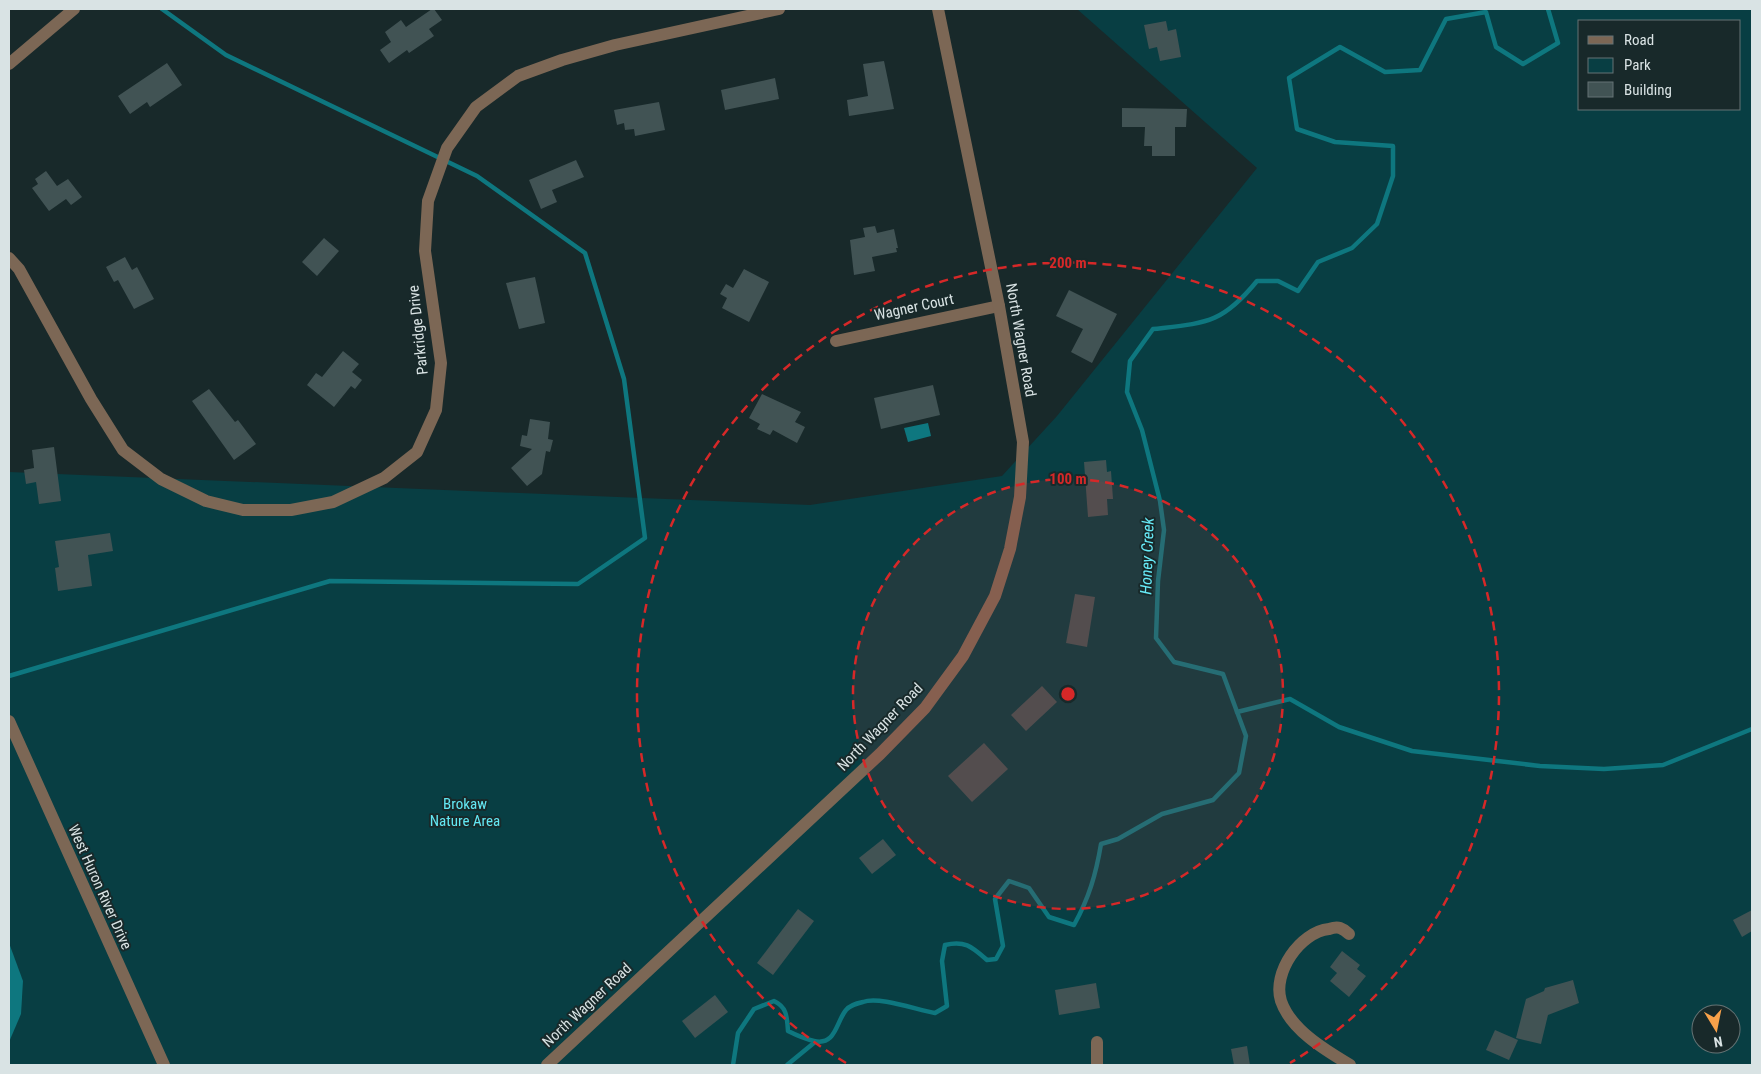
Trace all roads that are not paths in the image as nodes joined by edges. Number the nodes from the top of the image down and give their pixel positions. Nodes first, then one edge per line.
1 (74, 9) edge
2 (779, 9) edge
3 (938, 9) edge
4 (9, 64) edge
5 (9, 258) edge
6 (999, 306) junction
7 (836, 341) dead end
8 (9, 721) edge
9 (1350, 934) dead end
10 (1098, 1042) dead end
11 (164, 1065) edge
12 (547, 1065) edge
13 (1096, 1065) edge
14 (1350, 1065) edge

1 - 4 street
2 - 5 street, Parkridge Drive
3 - 6 street, North Wagner Road
6 - 7 street, Wagner Court
6 - 12 street, North Wagner Road
8 - 11 street, West Huron River Drive
9 - 14 street
10 - 13 street

